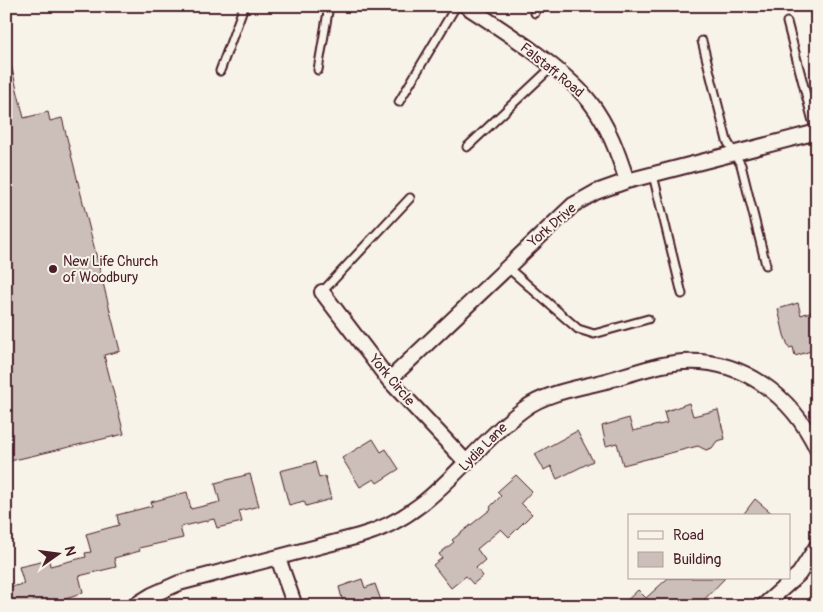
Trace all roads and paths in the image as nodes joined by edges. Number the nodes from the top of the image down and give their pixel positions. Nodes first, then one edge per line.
1 (244, 6) edge
2 (329, 6) edge
3 (456, 6) edge
4 (466, 6) edge
5 (787, 22) dead end
6 (702, 41) dead end
7 (552, 66) junction
8 (318, 70) dead end
9 (220, 71) dead end
10 (399, 102) dead end
11 (816, 134) edge
12 (467, 146) dead end
13 (734, 154) junction
14 (653, 175) junction
15 (627, 181) junction
16 (410, 198) dead end
17 (766, 264) dead end
18 (507, 266) junction
19 (322, 292) joint
20 (682, 294) dead end
21 (648, 319) dead end
22 (389, 380) junction
23 (817, 449) edge
24 (467, 463) junction
25 (817, 546) edge
26 (278, 558) junction
27 (134, 606) edge
28 (295, 606) edge
29 (763, 606) edge

1 - 9 lane
2 - 8 lane
3 - 10 lane
4 - 7 street, Falstaff Road
5 - 11 lane
6 - 13 lane
7 - 12 lane
7 - 15 street, Falstaff Road
11 - 13 street, York Drive
13 - 14 street, York Drive
13 - 17 lane
14 - 15 street, York Drive
14 - 20 lane
15 - 18 street, York Drive
16 - 19 lane
18 - 21 lane
18 - 22 street, York Drive
19 - 22 street, York Circle
22 - 24 street, York Circle
23 - 24 street, Lydia Lane
24 - 26 street, Lydia Lane
25 - 29 street
26 - 27 street, Lydia Lane
26 - 28 street

